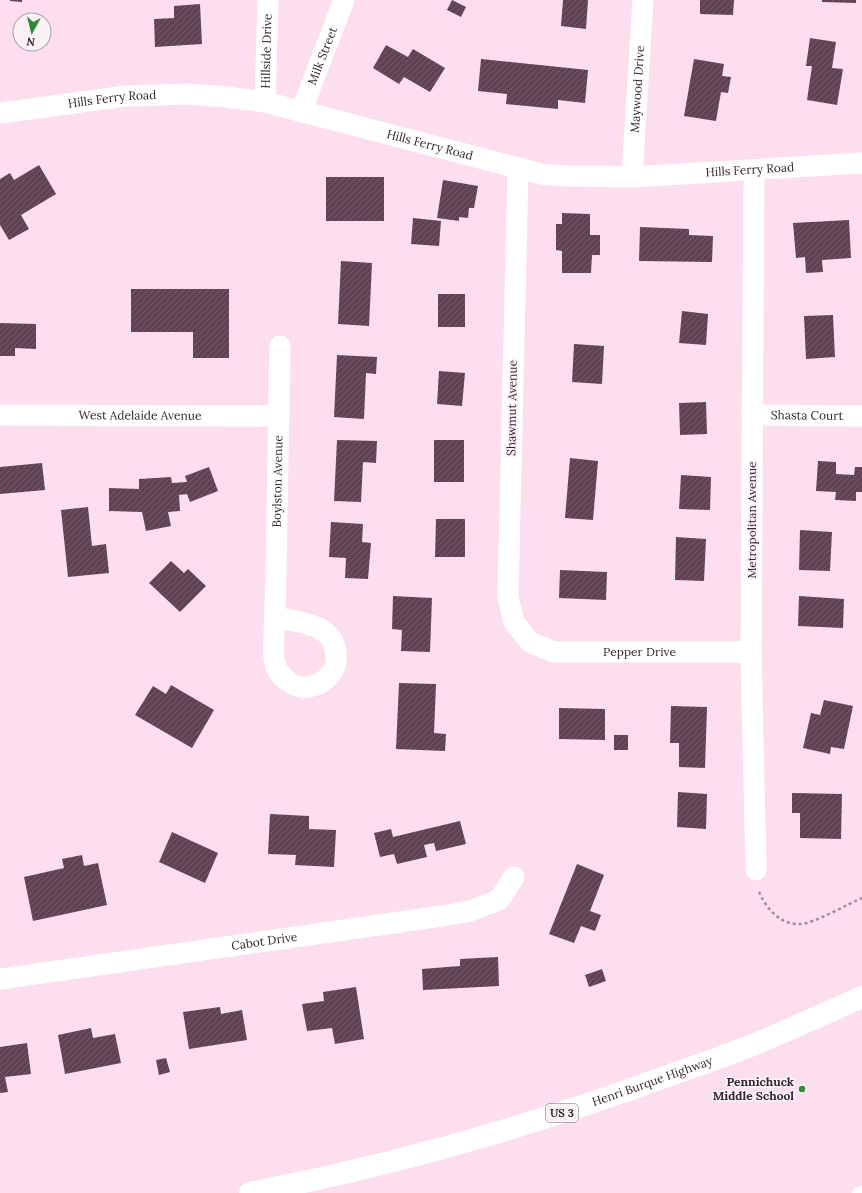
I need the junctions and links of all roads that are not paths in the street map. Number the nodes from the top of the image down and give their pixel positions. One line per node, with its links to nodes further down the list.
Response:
1 (268, 0): 4 (street, Hillside Drive)
2 (344, 0): 6 (street, Milk Street)
3 (643, 0): 10 (street, Maywood Drive)
4 (266, 102): 5 (street, Hills Ferry Road); 6 (street, Hills Ferry Road)
5 (0, 112)
6 (301, 112): 8 (street, Hills Ferry Road)
7 (862, 163): 9 (street, Hills Ferry Road)
8 (518, 168): 10 (street, Hills Ferry Road); 17 (street, Shawmut Avenue)
9 (754, 170): 10 (street, Hills Ferry Road); 13 (street, Metropolitan Avenue)
10 (632, 177)
11 (280, 346): 14 (street, Boylston Avenue)
12 (0, 415): 14 (street, West Adelaide Avenue)
13 (752, 415): 15 (street, Shasta Court); 18 (street, Metropolitan Avenue)
14 (279, 416): 16 (street, Boylston Avenue)
15 (862, 416)
16 (275, 617)
17 (530, 642): 18 (street, Pepper Drive)
18 (751, 652): 19 (street, Metropolitan Avenue)
19 (756, 870)
20 (514, 877): 21 (street, Cabot Drive)
21 (0, 979)
22 (862, 997): 24 (main road, Henri Burque Highway / US 3)
23 (862, 1191): 25 (lane)
24 (250, 1193)
25 (857, 1193)

